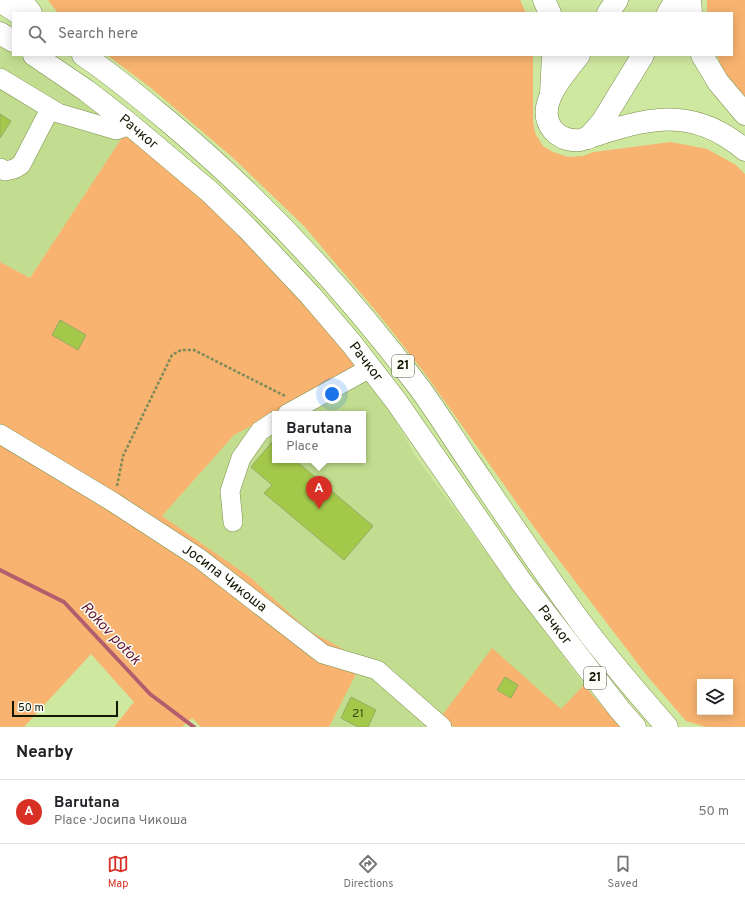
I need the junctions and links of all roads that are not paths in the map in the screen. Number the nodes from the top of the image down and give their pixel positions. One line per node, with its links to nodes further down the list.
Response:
1 (20, 0): 8 (main road)
2 (544, 0): 9 (main road)
3 (617, 0): 10 (main road)
4 (676, 0): 11 (main road)
5 (690, 0): 12 (main road)
6 (0, 1): 7 (main road)
7 (16, 12)
8 (30, 12)
9 (550, 12)
10 (609, 12)
11 (669, 12)
12 (691, 12)
13 (0, 33): 14 (main road)
14 (12, 40)
15 (35, 56): 25 (main road, Рачког / 21)
16 (84, 56): 36 (main road, Рачког / 21)
17 (554, 56): 22 (main road)
18 (578, 56): 22 (main road)
19 (642, 56): 26 (main road)
20 (703, 56): 24 (main road)
21 (0, 78): 23 (street)
22 (551, 94): 26 (main road)
23 (50, 109): 25 (street); 28 (street)
24 (745, 114)
25 (131, 125): 29 (main road, Рачког / 21)
26 (588, 138): 27 (main road)
27 (745, 150)
28 (0, 168)
29 (370, 368): 30 (street); 35 (main road, Рачког / 21)
30 (294, 409)
31 (272, 423): 33 (street)
32 (0, 434): 34 (street, Јосипа Чикоша)
33 (233, 522)
34 (442, 727)
35 (635, 727)
36 (667, 727)

